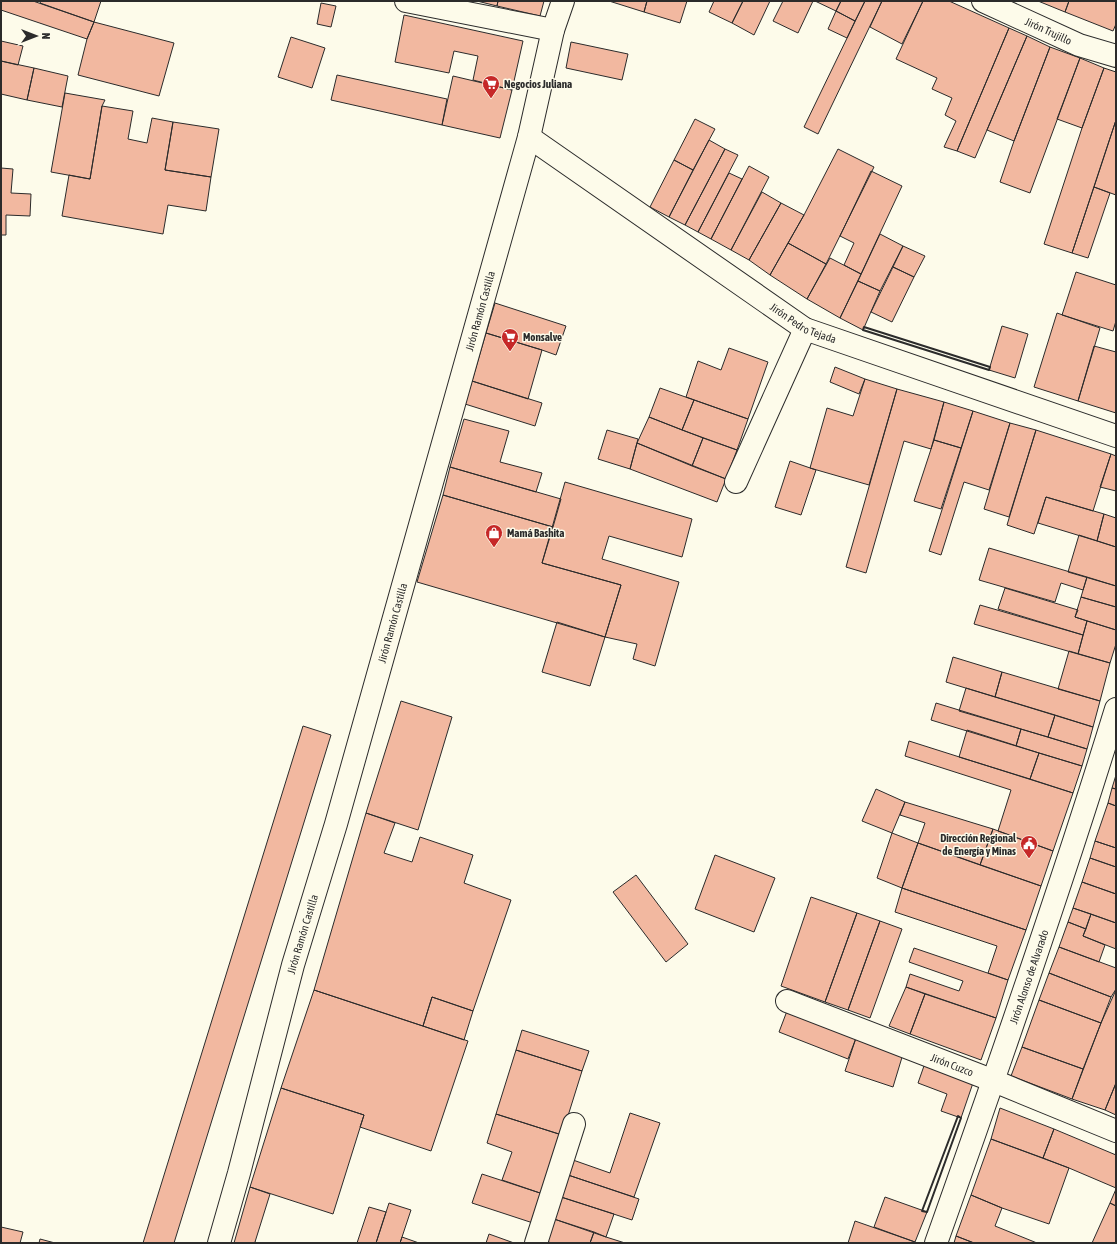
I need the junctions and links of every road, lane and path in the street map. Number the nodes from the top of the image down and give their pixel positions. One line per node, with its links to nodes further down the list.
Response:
1 (406, 1): 4 (street)
2 (563, 1): 4 (street, Jirón Ramón Castilla)
3 (983, 1): 5 (street, Jirón Trujillo)
4 (553, 30): 6 (street, Jirón Ramón Castilla)
5 (1116, 56)
6 (528, 137): 7 (street, Jirón Pedro Tejada); 15 (street, Jirón Ramón Castilla)
7 (805, 329): 8 (street, Jirón Pedro Tejada); 9 (street)
8 (1116, 436)
9 (736, 482)
10 (1116, 709): 12 (street, Jirón Alonso de Alvarado)
11 (787, 1001): 12 (street, Jirón Cuzco)
12 (994, 1081): 14 (street, Jirón Cuzco); 17 (street, Jirón Alonso de Alvarado)
13 (574, 1124): 16 (street)
14 (1116, 1131)
15 (219, 1243)
16 (536, 1243)
17 (936, 1243)

